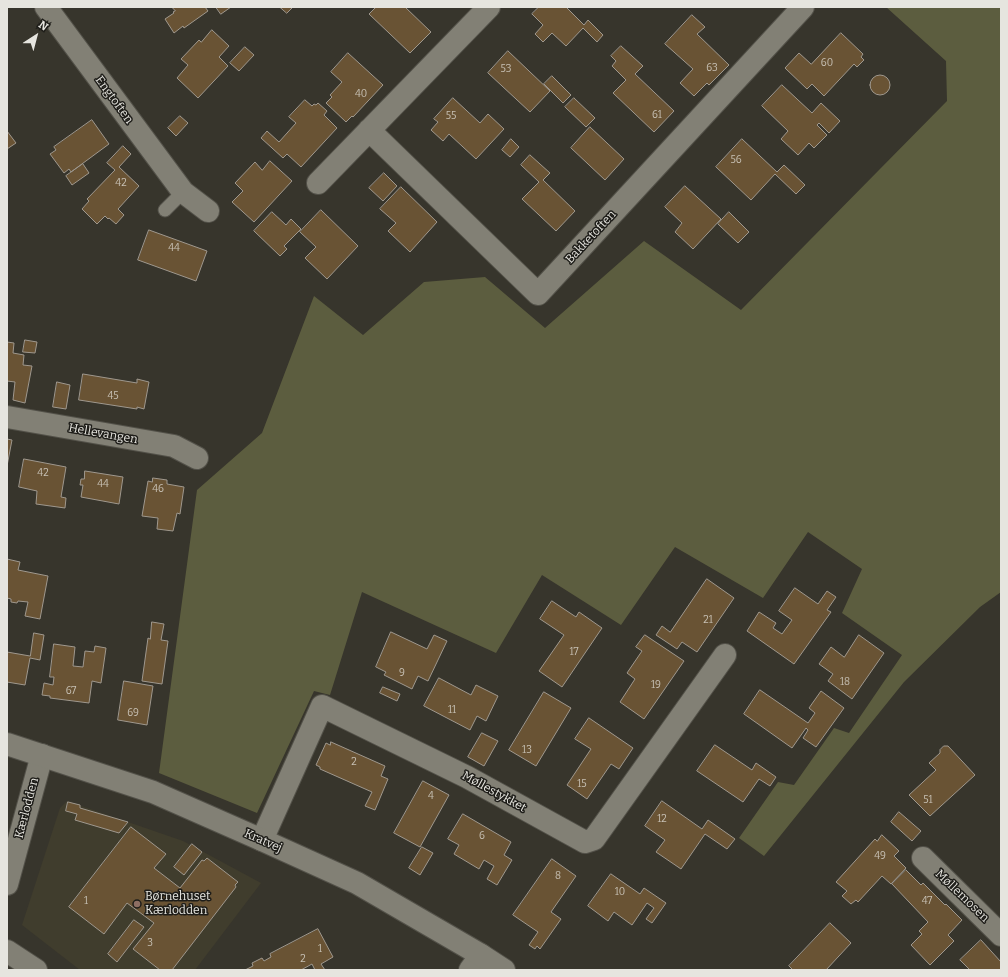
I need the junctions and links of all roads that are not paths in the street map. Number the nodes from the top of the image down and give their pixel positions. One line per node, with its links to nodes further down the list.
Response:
1 (46, 7): 6 (street, Engtoften)
2 (488, 7): 4 (street)
3 (803, 7): 4 (street, Bakketoften)
4 (369, 130): 5 (street)
5 (318, 183)
6 (183, 192): 7 (lane); 8 (street, Engtoften)
7 (165, 210)
8 (208, 211)
9 (7, 417): 10 (street, Hellevangen)
10 (197, 458)
11 (725, 655): 14 (street, Møllestykket)
12 (7, 744): 13 (street, Kratvej)
13 (42, 755): 14 (street, Kratvej); 16 (street, Kærlodden)
14 (262, 840): 19 (street, Kratvej)
15 (923, 858): 17 (street, Møllemosen)
16 (7, 884)
17 (1001, 935)
18 (7, 951): 20 (street)
19 (475, 962): 21 (street, Kratvej)
20 (36, 970)
21 (504, 970)

